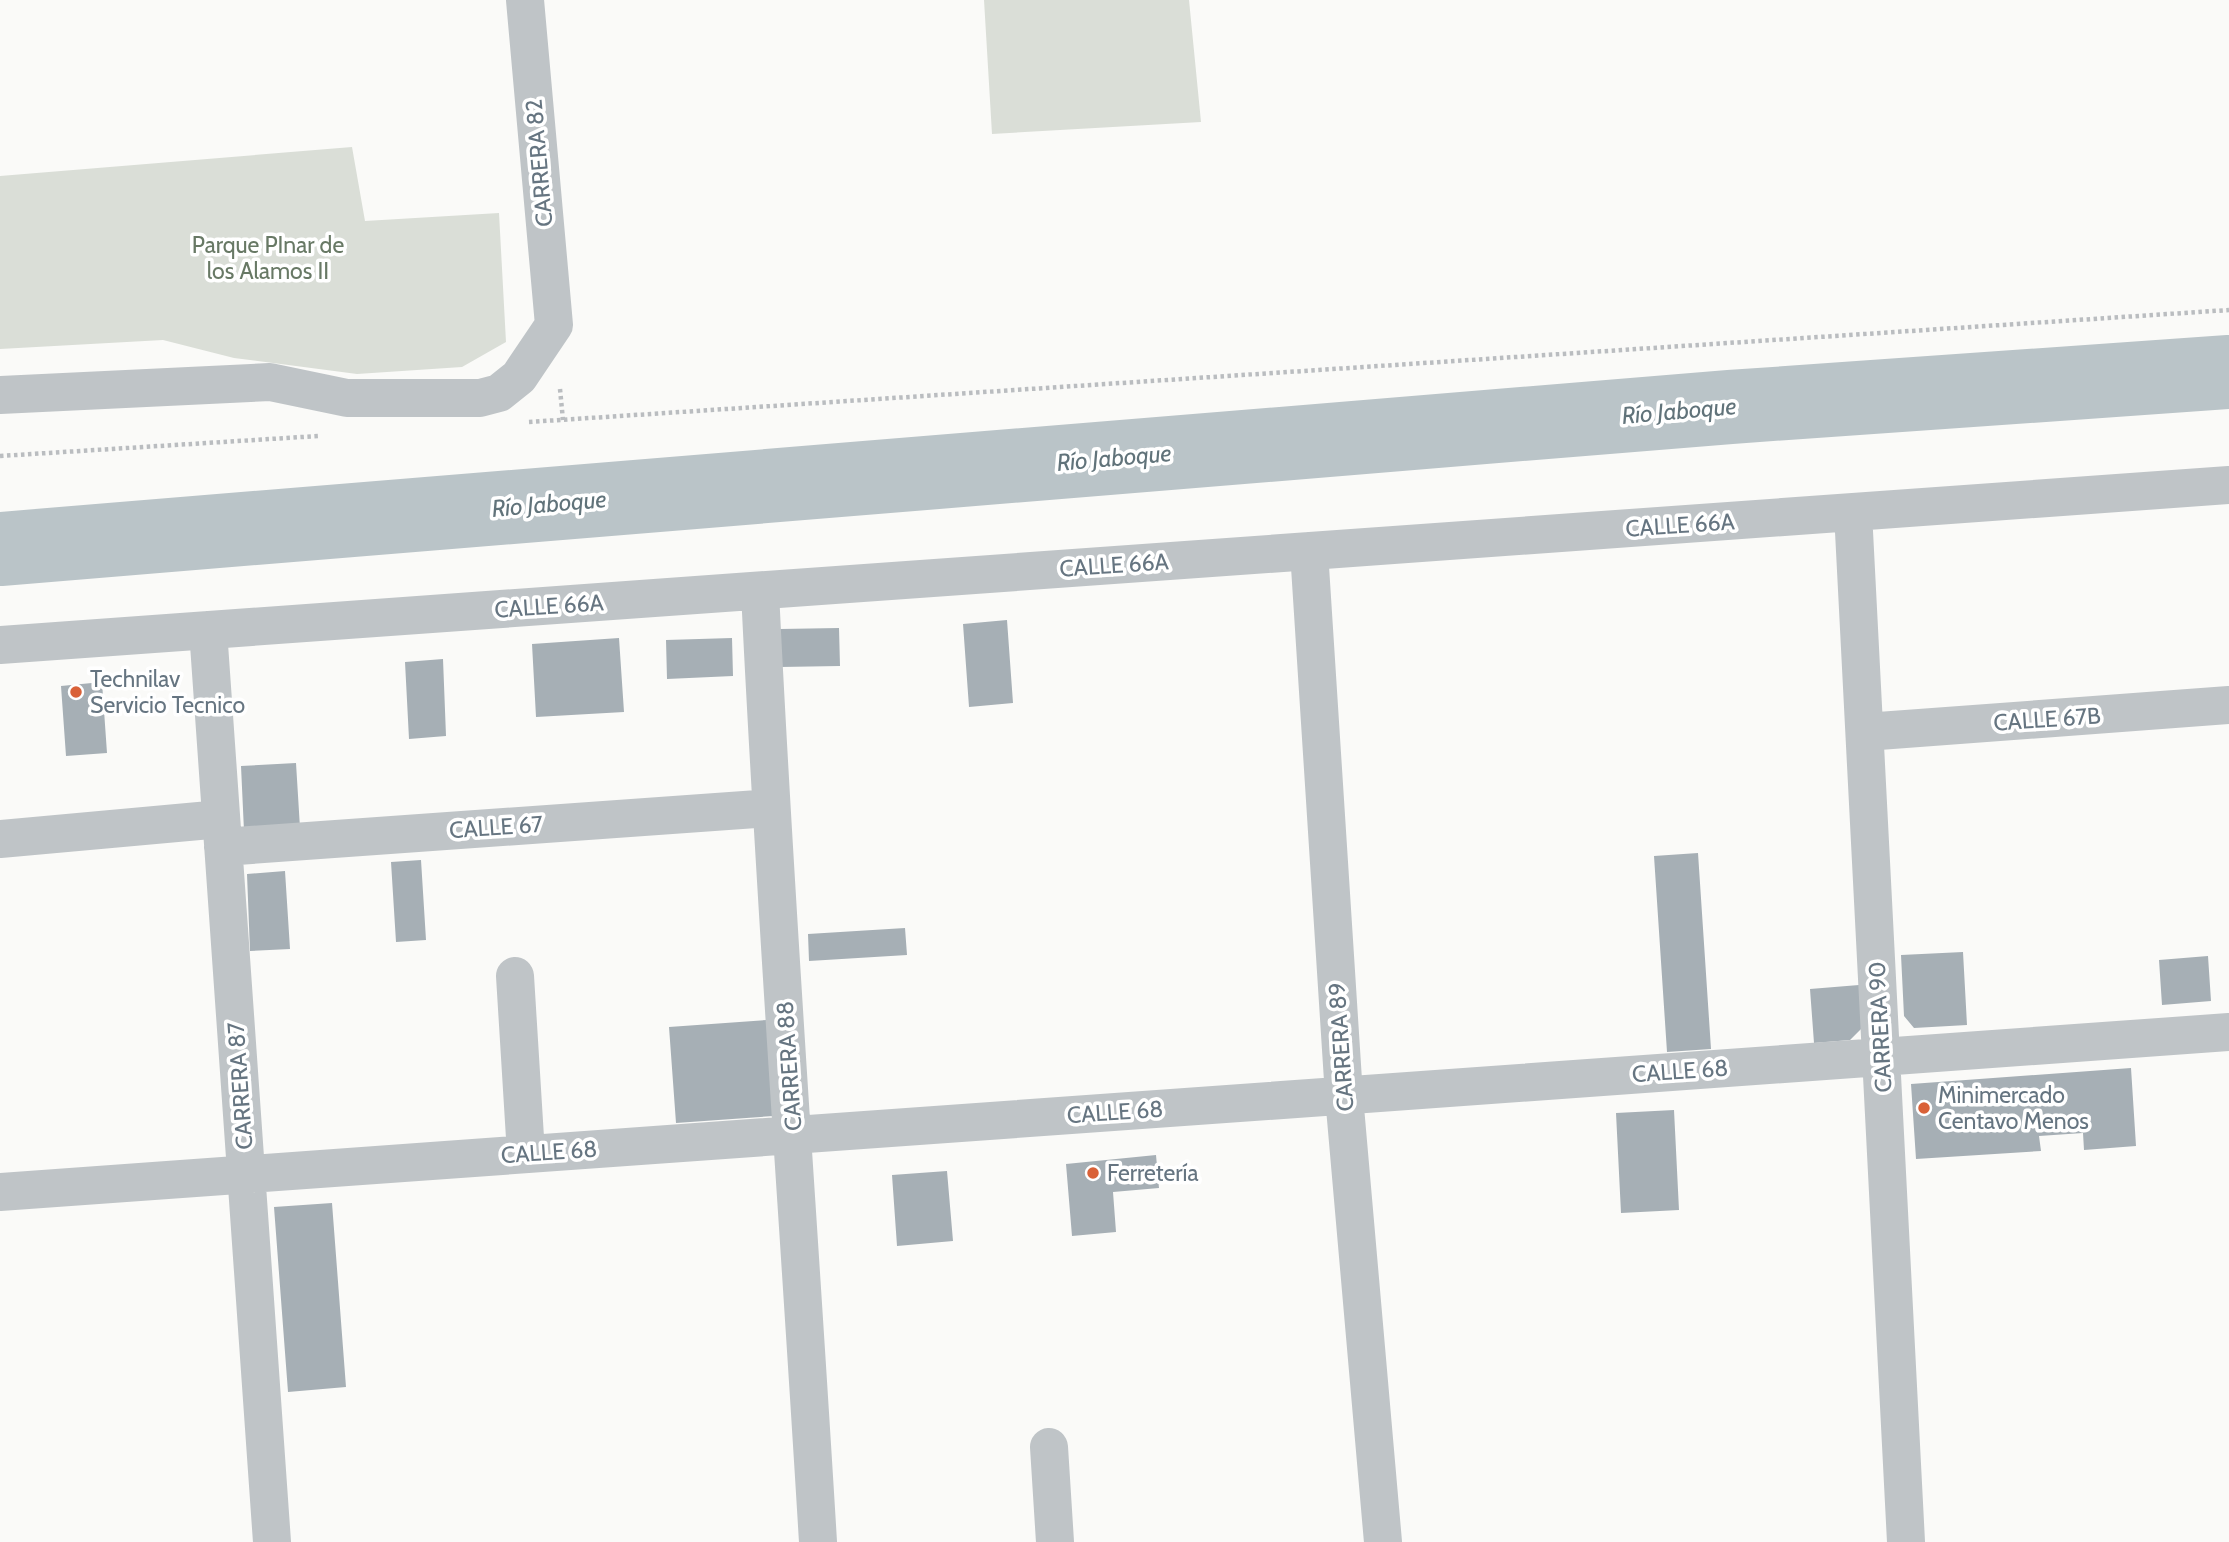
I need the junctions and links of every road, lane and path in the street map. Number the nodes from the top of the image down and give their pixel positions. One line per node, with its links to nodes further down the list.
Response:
1 (525, 0): 3 (street, CARRERA 82)
2 (2229, 310): 4 (path)
3 (0, 395)
4 (522, 423)
5 (330, 435): 6 (path)
6 (0, 456)
7 (2229, 485): 8 (street, CALLE 66A)
8 (1853, 512): 9 (street, CALLE 66A); 14 (street, CARRERA 90)
9 (1308, 551): 10 (street, CALLE 66A); 21 (street, CARRERA 89)
10 (760, 591): 11 (street, CALLE 66A); 15 (street, CARRERA 88)
11 (208, 630): 12 (street, CALLE 66A); 16 (street, CARRERA 87)
12 (0, 645)
13 (2229, 705): 14 (street, CALLE 67B)
14 (1865, 732): 20 (street, CARRERA 90)
15 (770, 808): 16 (street, CALLE 67); 22 (street, CARRERA 88)
16 (222, 833): 17 (street, CALLE 67); 24 (street, CARRERA 87)
17 (0, 839)
18 (516, 976): 23 (street)
19 (2229, 1032): 20 (street, CALLE 68)
20 (1882, 1057): 21 (street, CALLE 68); 31 (street, CARRERA 90)
21 (1344, 1096): 22 (street, CALLE 68); 30 (street, CARRERA 89)
22 (794, 1135): 23 (street, CALLE 68); 28 (street, CARRERA 88)
23 (526, 1154): 24 (street, CALLE 68)
24 (246, 1174): 25 (street, CALLE 68); 27 (street, CARRERA 87)
25 (0, 1192)
26 (1049, 1447): 29 (street)
27 (272, 1542)
28 (818, 1542)
29 (1055, 1542)
30 (1383, 1542)
31 (1906, 1542)

